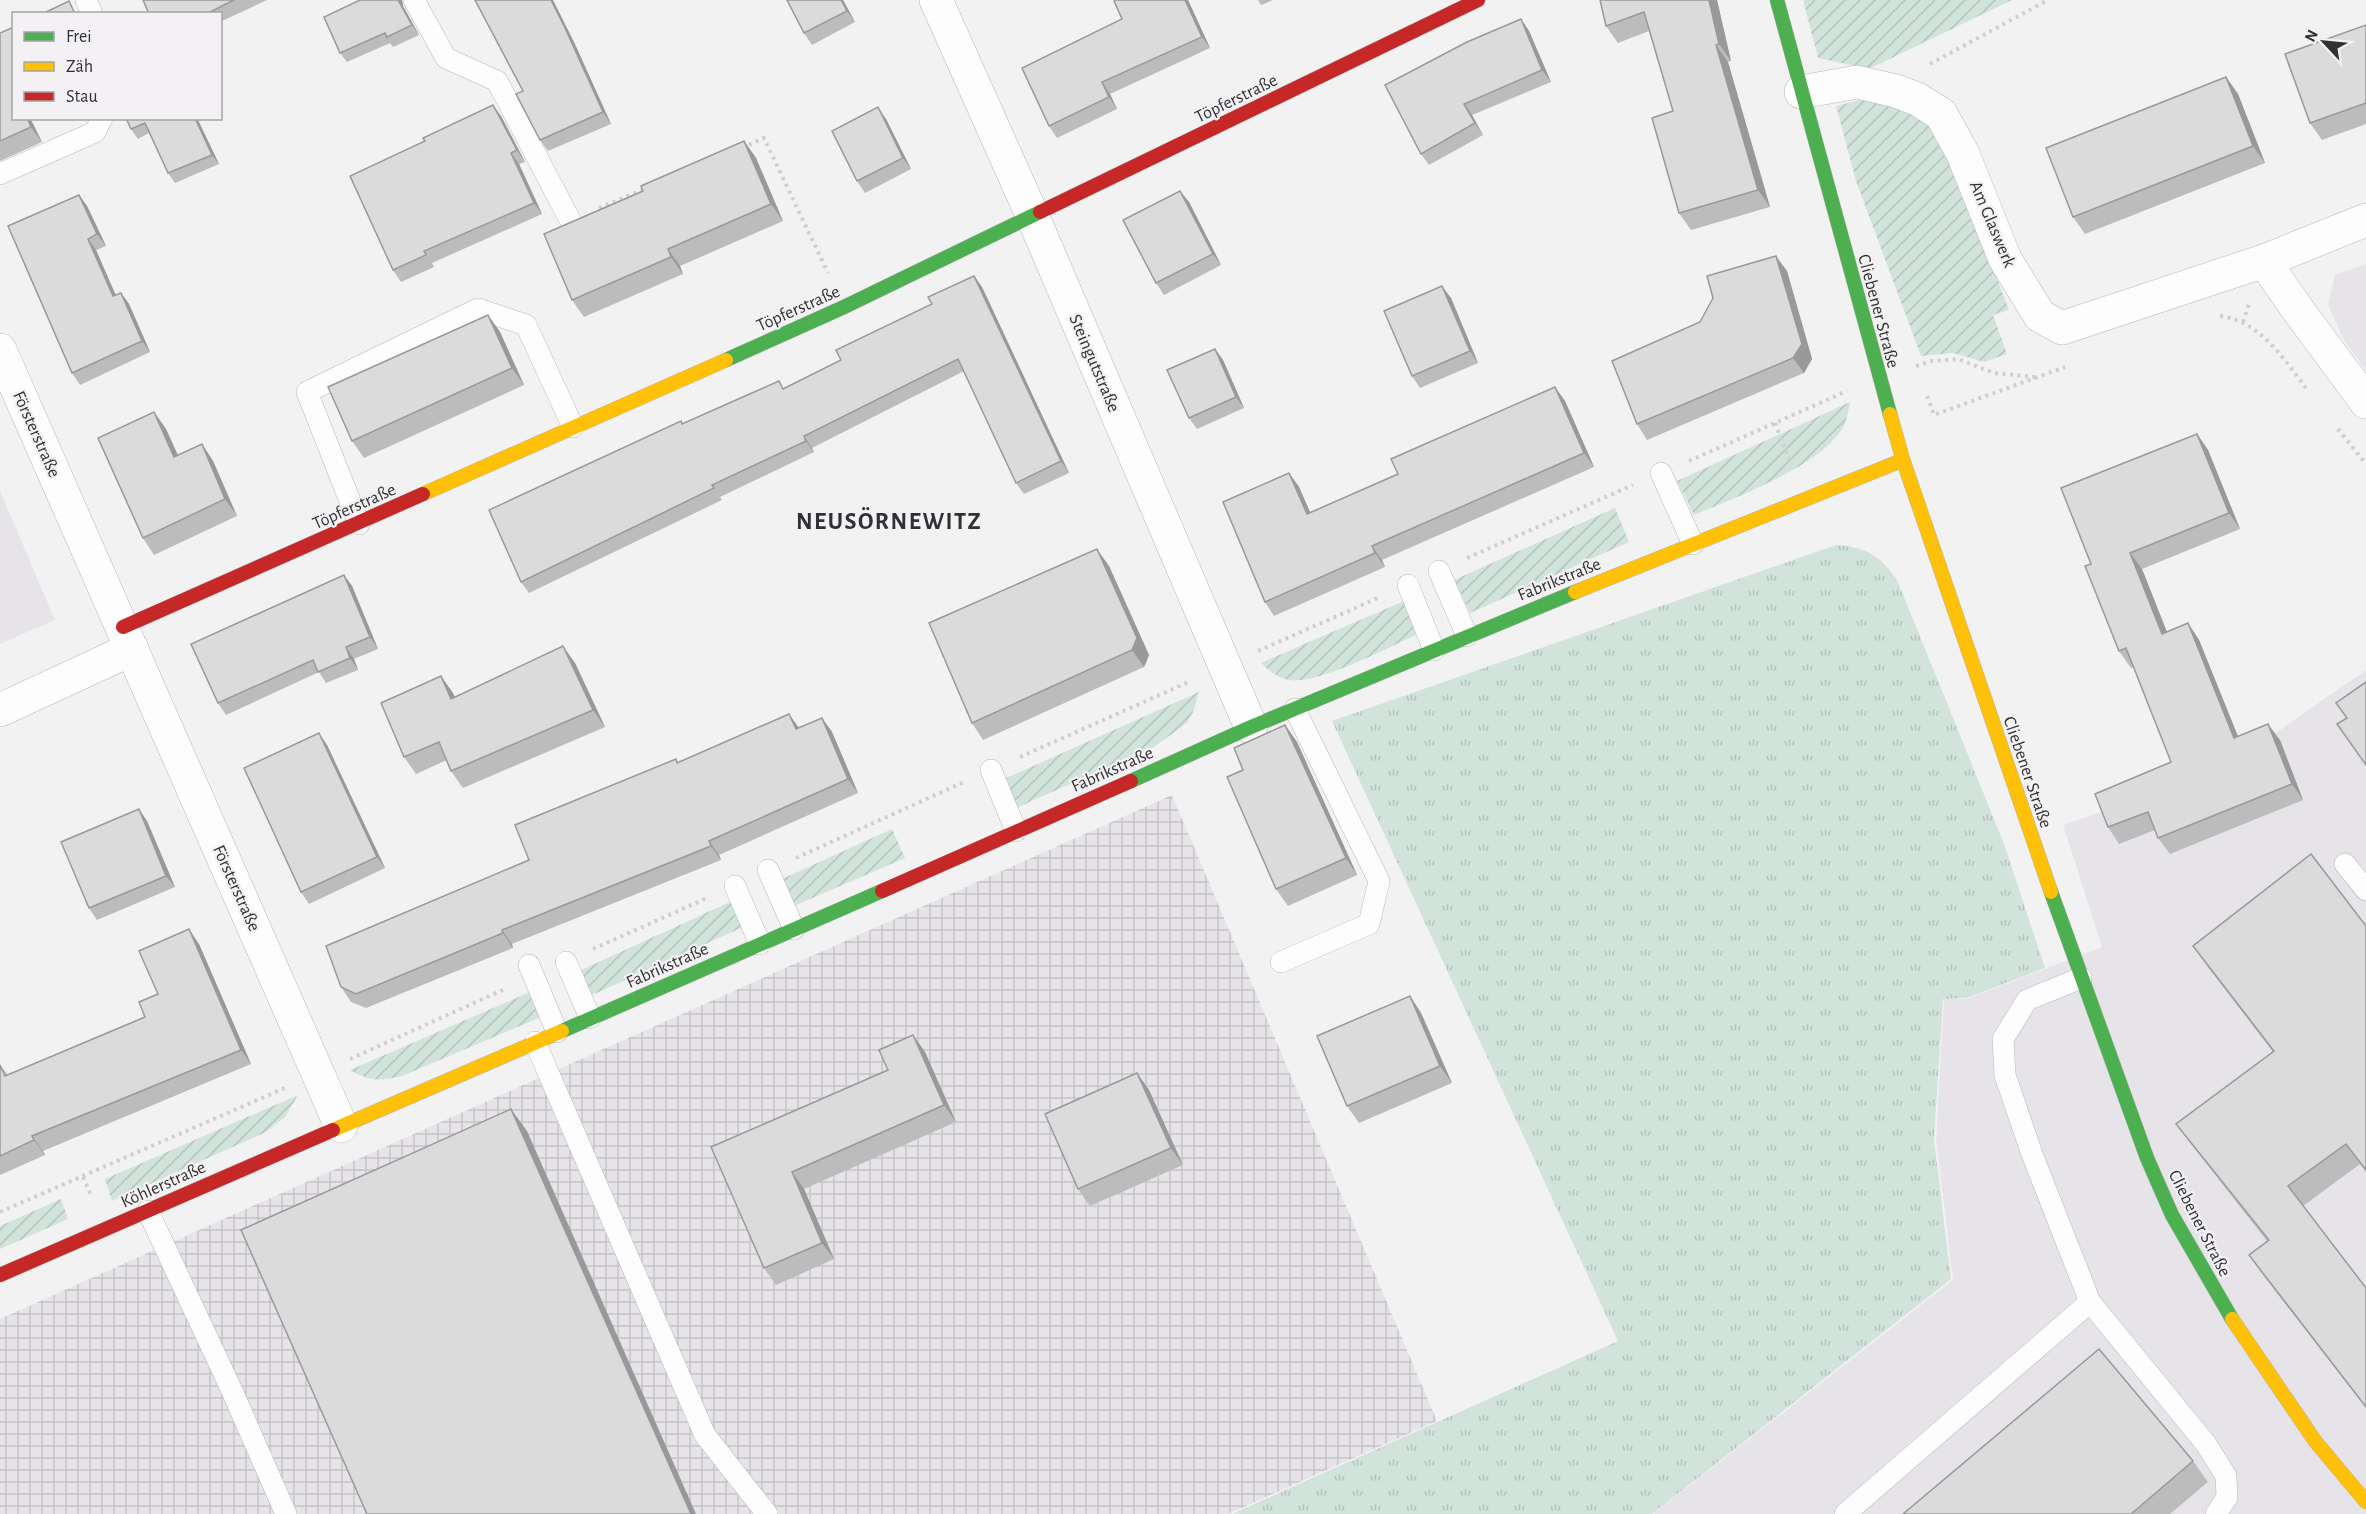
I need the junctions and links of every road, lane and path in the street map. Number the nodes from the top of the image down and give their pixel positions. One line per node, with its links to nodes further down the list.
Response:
1 (414, 0): 13 (lane)
2 (936, 0): 12 (street, Steingutstraße)
3 (1478, 0): 12 (street, Töpferstraße)
4 (1777, 0): 7 (street, Cliebener Straße)
5 (2048, 0): 6 (path)
6 (1896, 91): 7 (street, Am Glaswerk); 15 (street, Am Glaswerk)
7 (1801, 92): 21 (street, Cliebener Straße)
8 (101, 120): 10 (lane)
9 (732, 152): 16 (path)
10 (0, 174)
11 (656, 184): 13 (path)
12 (1033, 217): 16 (street, Töpferstraße); 40 (street, Steingutstraße)
13 (570, 220)
14 (2366, 220): 15 (street, Am Glaswerk)
15 (2264, 261): 25 (street)
16 (844, 307): 28 (street, Töpferstraße)
17 (2211, 315): 24 (path)
18 (0, 350): 38 (street, Försterstraße)
19 (2069, 365): 22 (path)
20 (1918, 376): 22 (path)
21 (1879, 377): 26 (path); 29 (street, Cliebener Straße)
22 (2036, 377): 23 (path)
23 (1922, 386)
24 (2307, 389)
25 (2366, 402)
26 (1774, 423): 31 (path); 32 (path)
27 (2333, 423): 30 (path)
28 (573, 427): 33 (street, Töpferstraße); 33 (lane)
29 (1903, 460): 32 (street, Fabrikstraße); 55 (street, Cliebener Straße)
30 (2366, 464)
31 (1661, 473): 34 (lane); 35 (path)
32 (1805, 499): 34 (street, Fabrikstraße)
33 (359, 524): 38 (street, Töpferstraße)
34 (1693, 544): 37 (street, Fabrikstraße)
35 (1439, 570): 37 (lane)
36 (1408, 585): 39 (lane); 40 (path)
37 (1467, 636): 39 (street, Fabrikstraße)
38 (128, 638): 42 (street); 59 (street, Försterstraße)
39 (1434, 650): 41 (street, Fabrikstraße)
40 (1224, 666): 43 (street, Steingutstraße); 44 (path)
41 (1295, 709): 43 (street, Fabrikstraße); 53 (lane)
42 (0, 710)
43 (1251, 727): 45 (street, Fabrikstraße)
44 (991, 770): 45 (lane); 47 (path)
45 (1016, 831): 50 (street, Fabrikstraße)
46 (2345, 864): 49 (lane)
47 (768, 870): 50 (lane)
48 (735, 886): 51 (lane); 52 (path)
49 (2366, 890)
50 (794, 929): 51 (street, Fabrikstraße)
51 (760, 944): 56 (street, Fabrikstraße)
52 (566, 962): 56 (lane)
53 (1281, 962)
54 (531, 971): 57 (lane); 59 (path)
55 (2081, 978): 64 (lane); 65 (street, Cliebener Straße)
56 (590, 1018): 57 (street, Fabrikstraße)
57 (558, 1032): 58 (street, Fabrikstraße)
58 (535, 1042): 60 (street, Fabrikstraße); 67 (lane)
59 (317, 1073): 60 (street, Försterstraße); 62 (path)
60 (341, 1126): 61 (street, Köhlerstraße)
61 (148, 1211): 63 (street, Köhlerstraße); 66 (lane)
62 (0, 1212)
63 (0, 1275)
64 (2090, 1302): 68 (lane); 69 (lane)
65 (2366, 1502)
66 (286, 1514)
67 (767, 1514)
68 (1845, 1514)
69 (2216, 1514)

